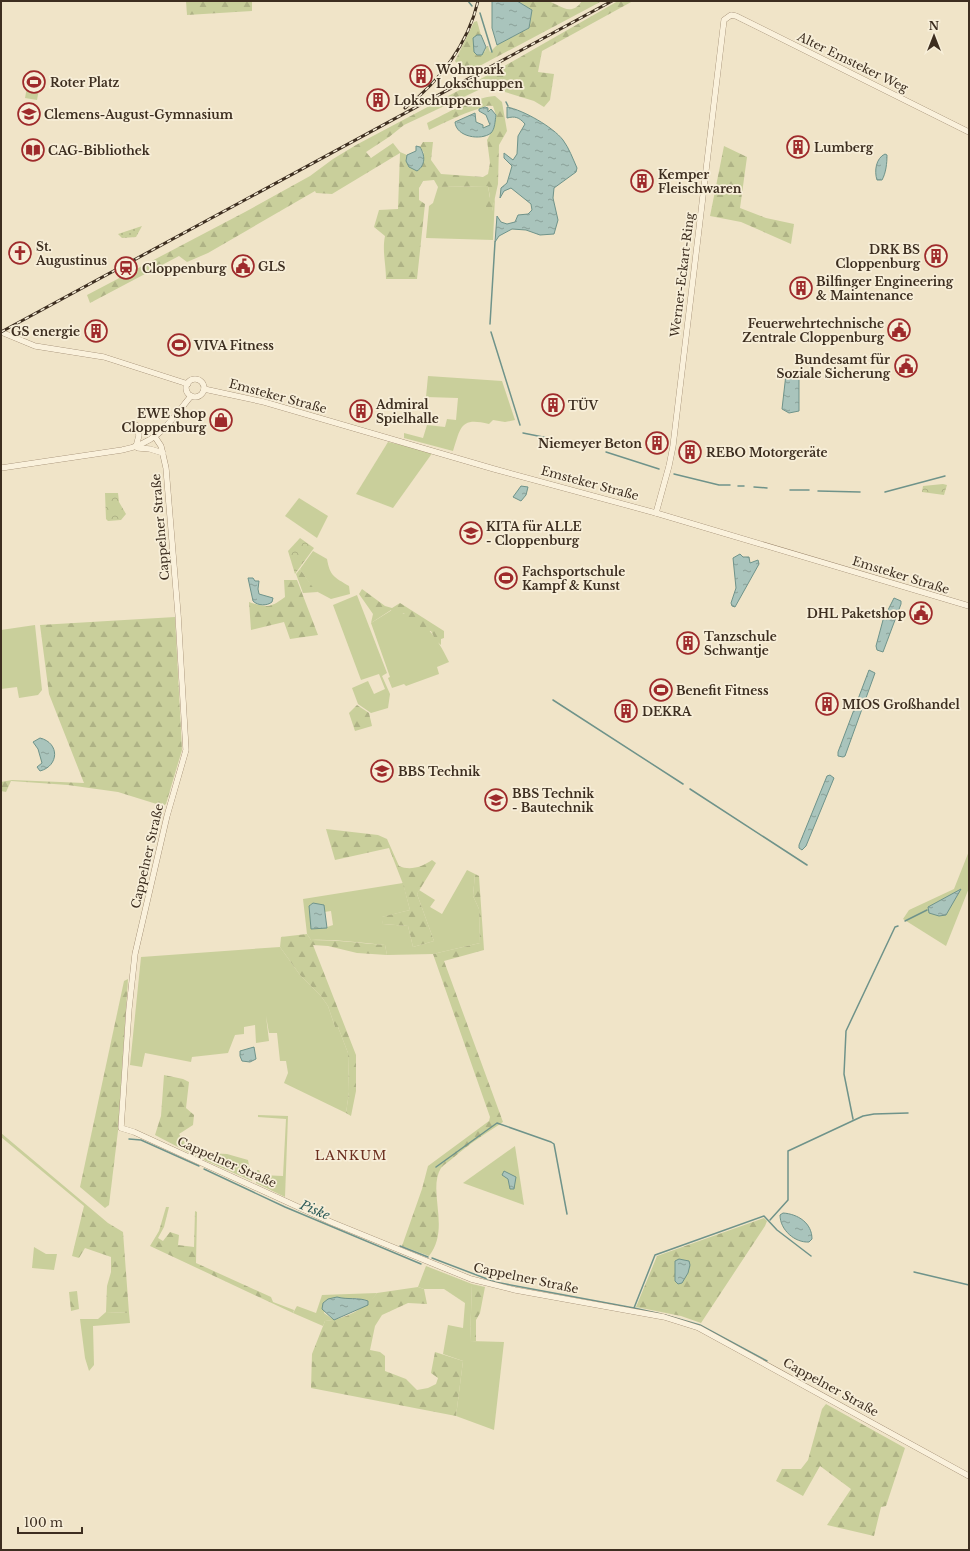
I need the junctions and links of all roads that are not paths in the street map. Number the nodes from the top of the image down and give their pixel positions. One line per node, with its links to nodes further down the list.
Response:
1 (727, 16): 2 (street, Alter Emsteker Weg); 12 (street, Werner-Eckart-Ring)
2 (969, 132)
3 (1, 332): 4 (street, Emsteker Straße)
4 (188, 384): 5 (street, Emsteker Straße); 6 (street)
5 (204, 389): 6 (street); 12 (street, Emsteker Straße)
6 (191, 396): 8 (street)
7 (136, 425): 9 (street)
8 (155, 437): 9 (street); 10 (street, Cappelner Straße)
9 (134, 448): 10 (street); 11 (street)
10 (163, 453): 14 (street, Cappelner Straße)
11 (1, 468)
12 (656, 513): 13 (street, Emsteker Straße)
13 (969, 606)
14 (969, 1476)

